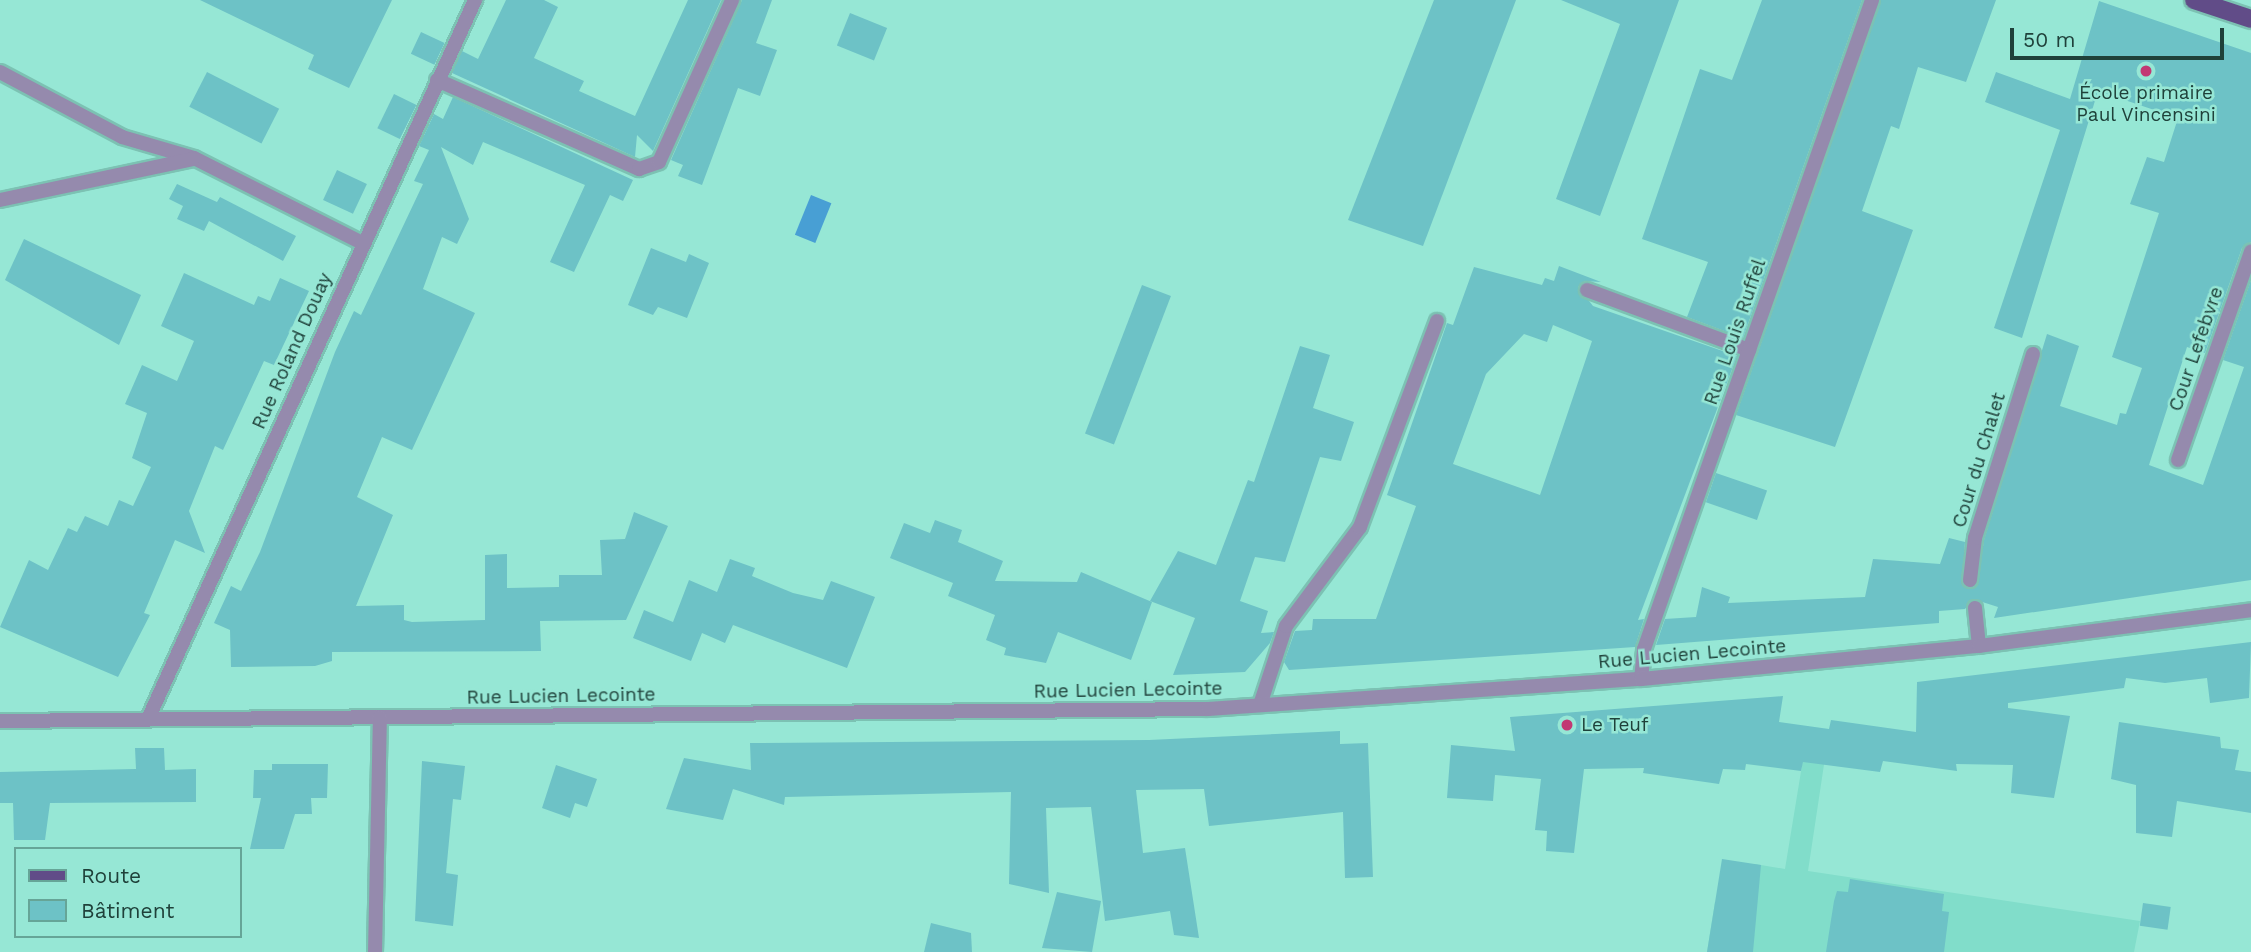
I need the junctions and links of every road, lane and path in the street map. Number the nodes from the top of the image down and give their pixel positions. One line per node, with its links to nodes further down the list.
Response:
1 (475, 0): 7 (street, Rue Roland Douay)
2 (732, 0): 7 (street)
3 (1872, 0): 14 (street, Rue Louis Ruffel)
4 (2194, 0): 5 (main road)
5 (2251, 19)
6 (0, 72): 8 (street)
7 (437, 80): 10 (street, Rue Roland Douay)
8 (194, 159): 9 (street); 10 (street)
9 (0, 200)
10 (362, 243): 24 (street, Rue Roland Douay)
11 (2251, 251): 16 (street, Cour Lefebvre)
12 (1587, 290): 14 (street)
13 (1437, 321): 22 (street)
14 (1749, 350): 21 (street, Rue Louis Ruffel)
15 (2033, 354): 17 (street, Cour du Chalet)
16 (2178, 460)
17 (1970, 580)
18 (1975, 608): 20 (street)
19 (2251, 610): 20 (street, Rue Lucien Lecointe)
20 (1979, 646): 21 (street, Rue Lucien Lecointe)
21 (1641, 679): 22 (street, Rue Lucien Lecointe)
22 (1259, 705): 23 (street, Rue Lucien Lecointe)
23 (380, 717): 24 (street, Rue Lucien Lecointe); 26 (street)
24 (148, 719): 25 (street, Rue Lucien Lecointe)
25 (0, 721)
26 (375, 952)

